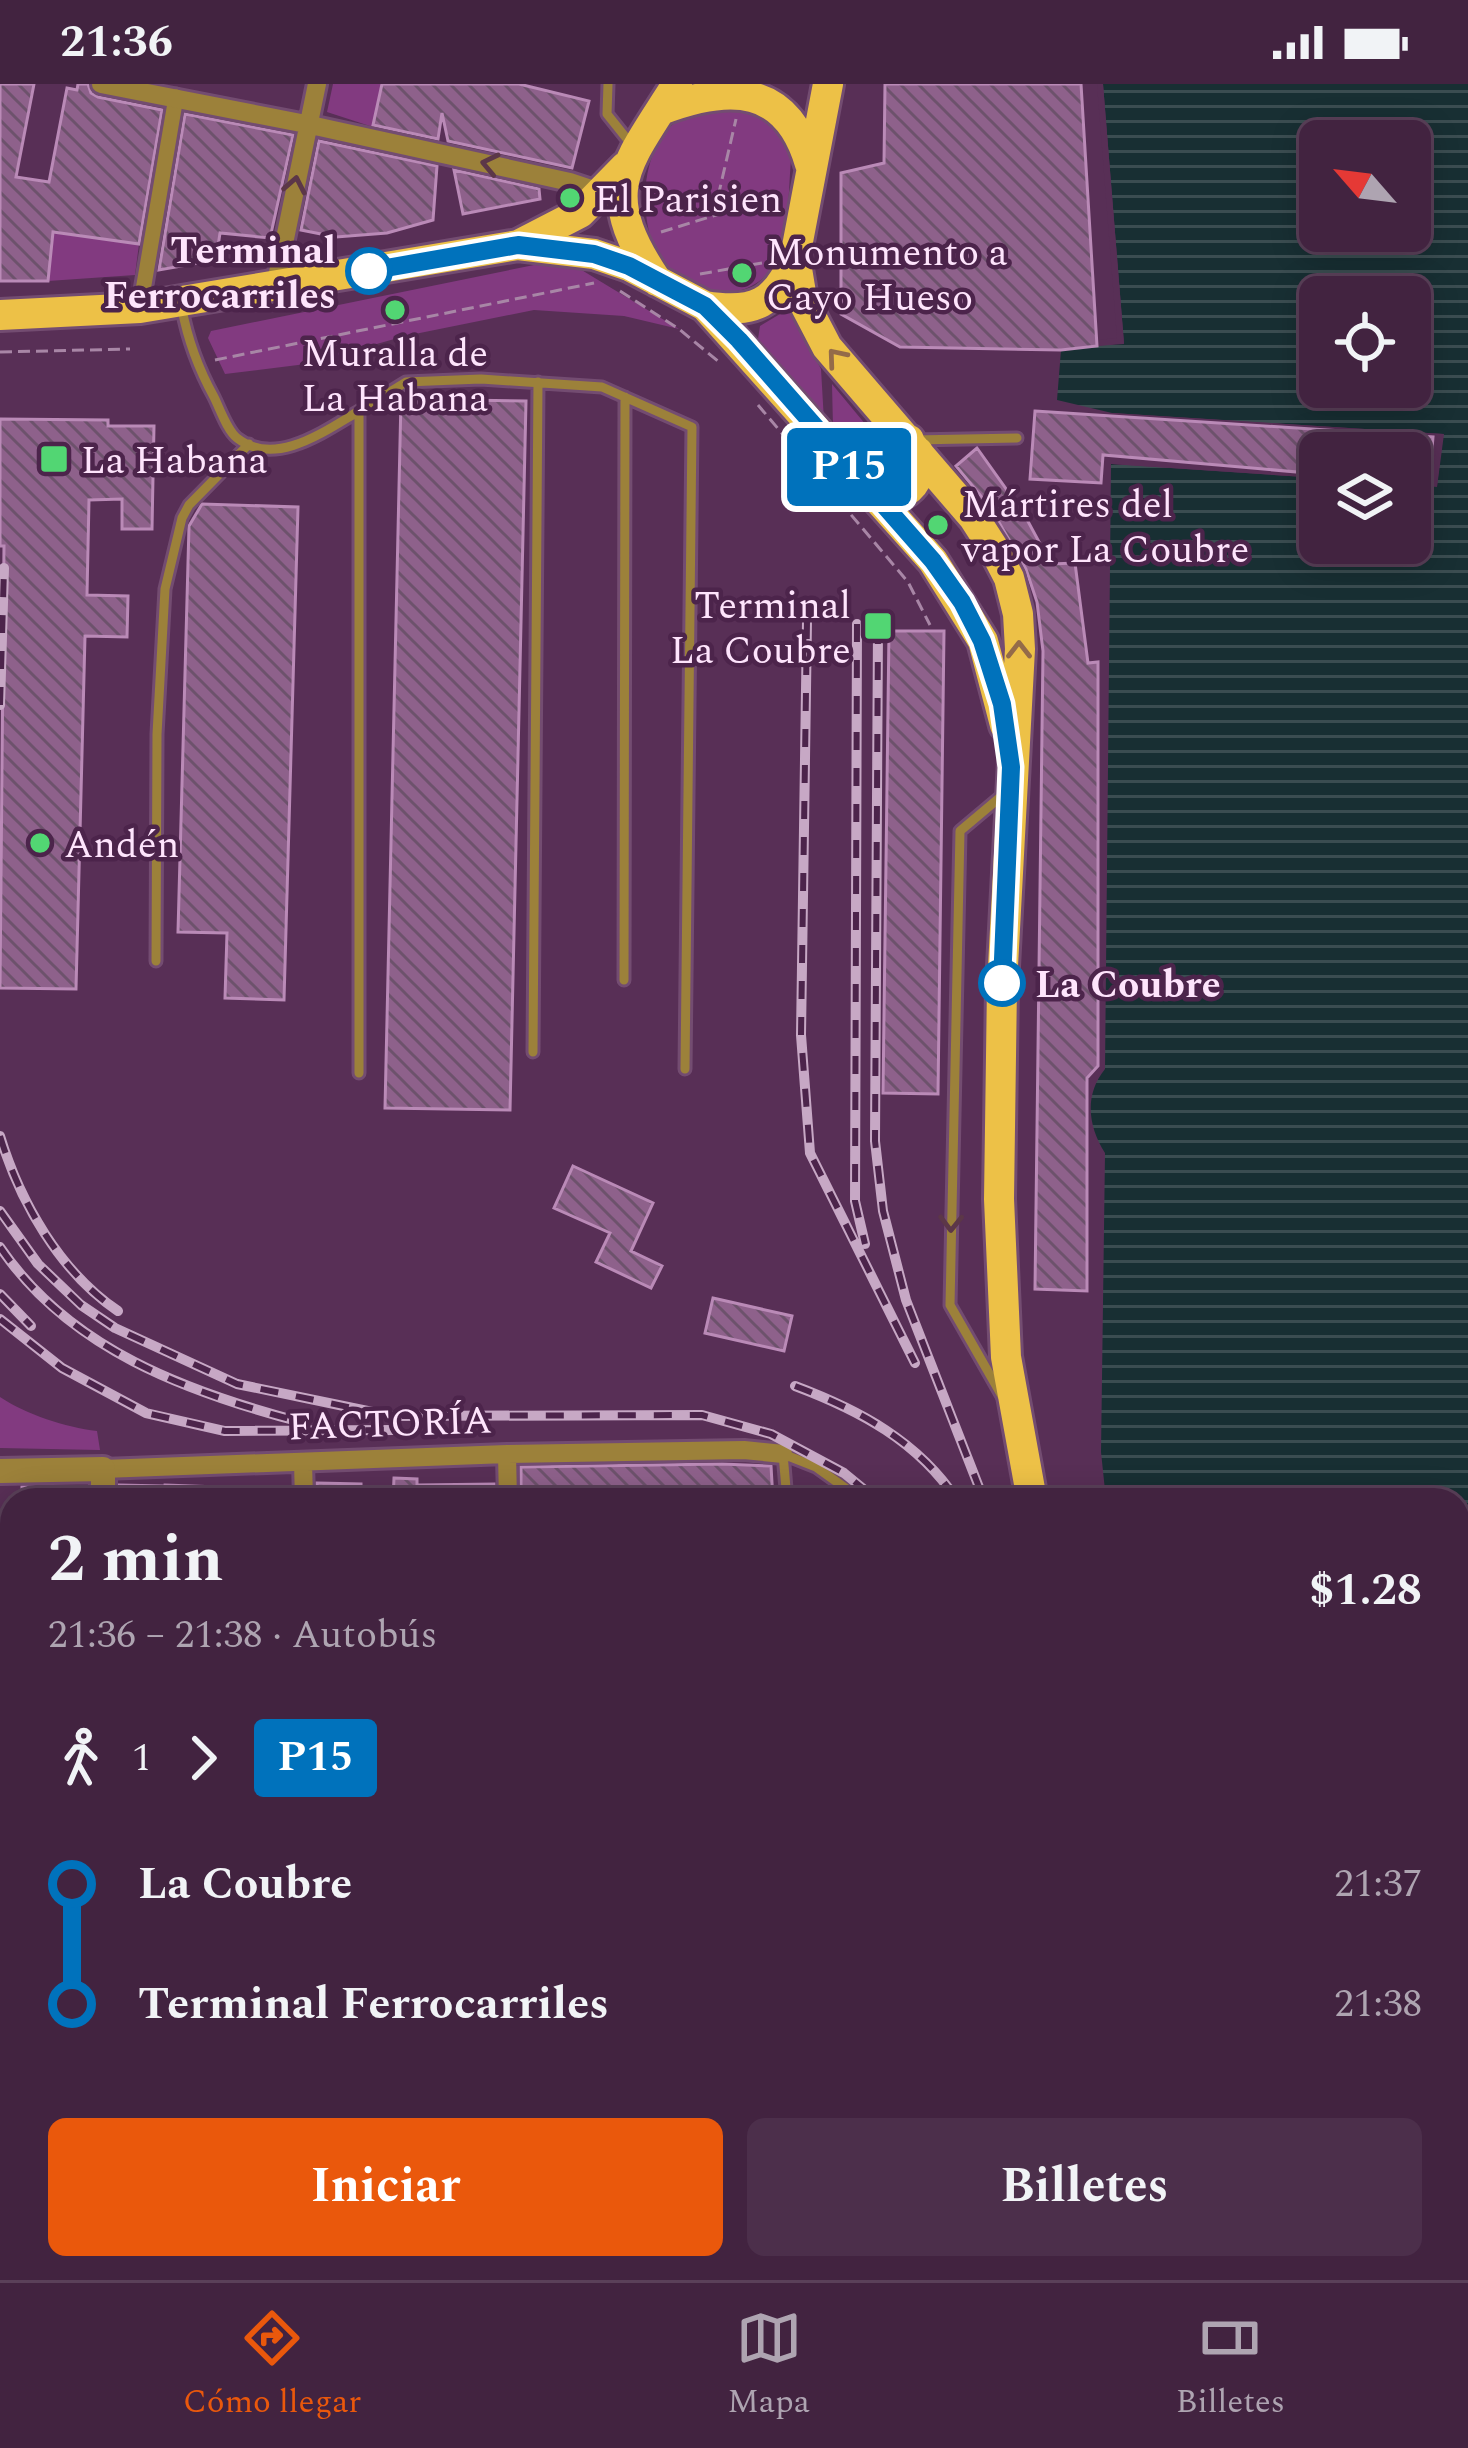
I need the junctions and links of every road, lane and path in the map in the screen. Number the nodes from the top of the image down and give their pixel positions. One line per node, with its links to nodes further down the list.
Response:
1 (101, 84): 5 (street)
2 (317, 84): 8 (street)
3 (608, 84): 9 (lane)
4 (828, 84): 10 (main road)
5 (177, 91): 8 (street); 21 (street)
6 (743, 91): 7 (main road); 10 (main road); 12 (path)
7 (669, 97): 9 (main road)
8 (306, 124): 11 (street, one-way to 8); 17 (street, one-way to 8)
9 (630, 157): 11 (main road); 14 (main road)
10 (808, 177): 12 (path); 15 (main road)
11 (604, 193): 13 (main road)
12 (714, 216): 14 (path)
13 (518, 245): 14 (main road); 17 (main road)
14 (622, 250): 20 (main road); 25 (path)
15 (795, 257): 16 (path); 20 (main road); 33 (main road, one-way to 15)
16 (703, 273)
17 (275, 287): 19 (main road)
18 (622, 293): 26 (path)
19 (180, 302): 21 (main road); 25 (lane)
20 (705, 306): 34 (main road)
21 (140, 308): 22 (main road)
22 (0, 315)
23 (130, 349): 24 (path)
24 (0, 352)
25 (197, 364): 32 (lane)
26 (726, 369)
27 (538, 382): 28 (lane); 30 (lane); 39 (lane)
28 (625, 397): 38 (lane); 40 (lane)
29 (753, 400): 35 (path)
30 (358, 411): 32 (lane); 41 (lane)
31 (1017, 438): 33 (lane)
32 (250, 444): 37 (lane)
33 (913, 446): 34 (main road); 34 (main road); 36 (main road, one-way to 33)
34 (865, 486): 36 (main road)
35 (930, 625)
36 (1011, 777): 42 (main road); 42 (lane, one-way to 42)
37 (156, 962)
38 (623, 980)
39 (533, 1052)
40 (685, 1069)
41 (359, 1073)
42 (1015, 1416): 53 (main road)
43 (508, 1454): 44 (street, FACTORÍA); 45 (street, FACTORÍA); 50 (street)
44 (783, 1454): 51 (lane); 52 (lane)
45 (303, 1462): 46 (street, FACTORÍA); 49 (street)
46 (103, 1469): 47 (street, FACTORÍA); 48 (street)
47 (0, 1471)
48 (103, 1488)
49 (304, 1488)
50 (508, 1488)
51 (786, 1488)
52 (845, 1488)
53 (1030, 1488)

